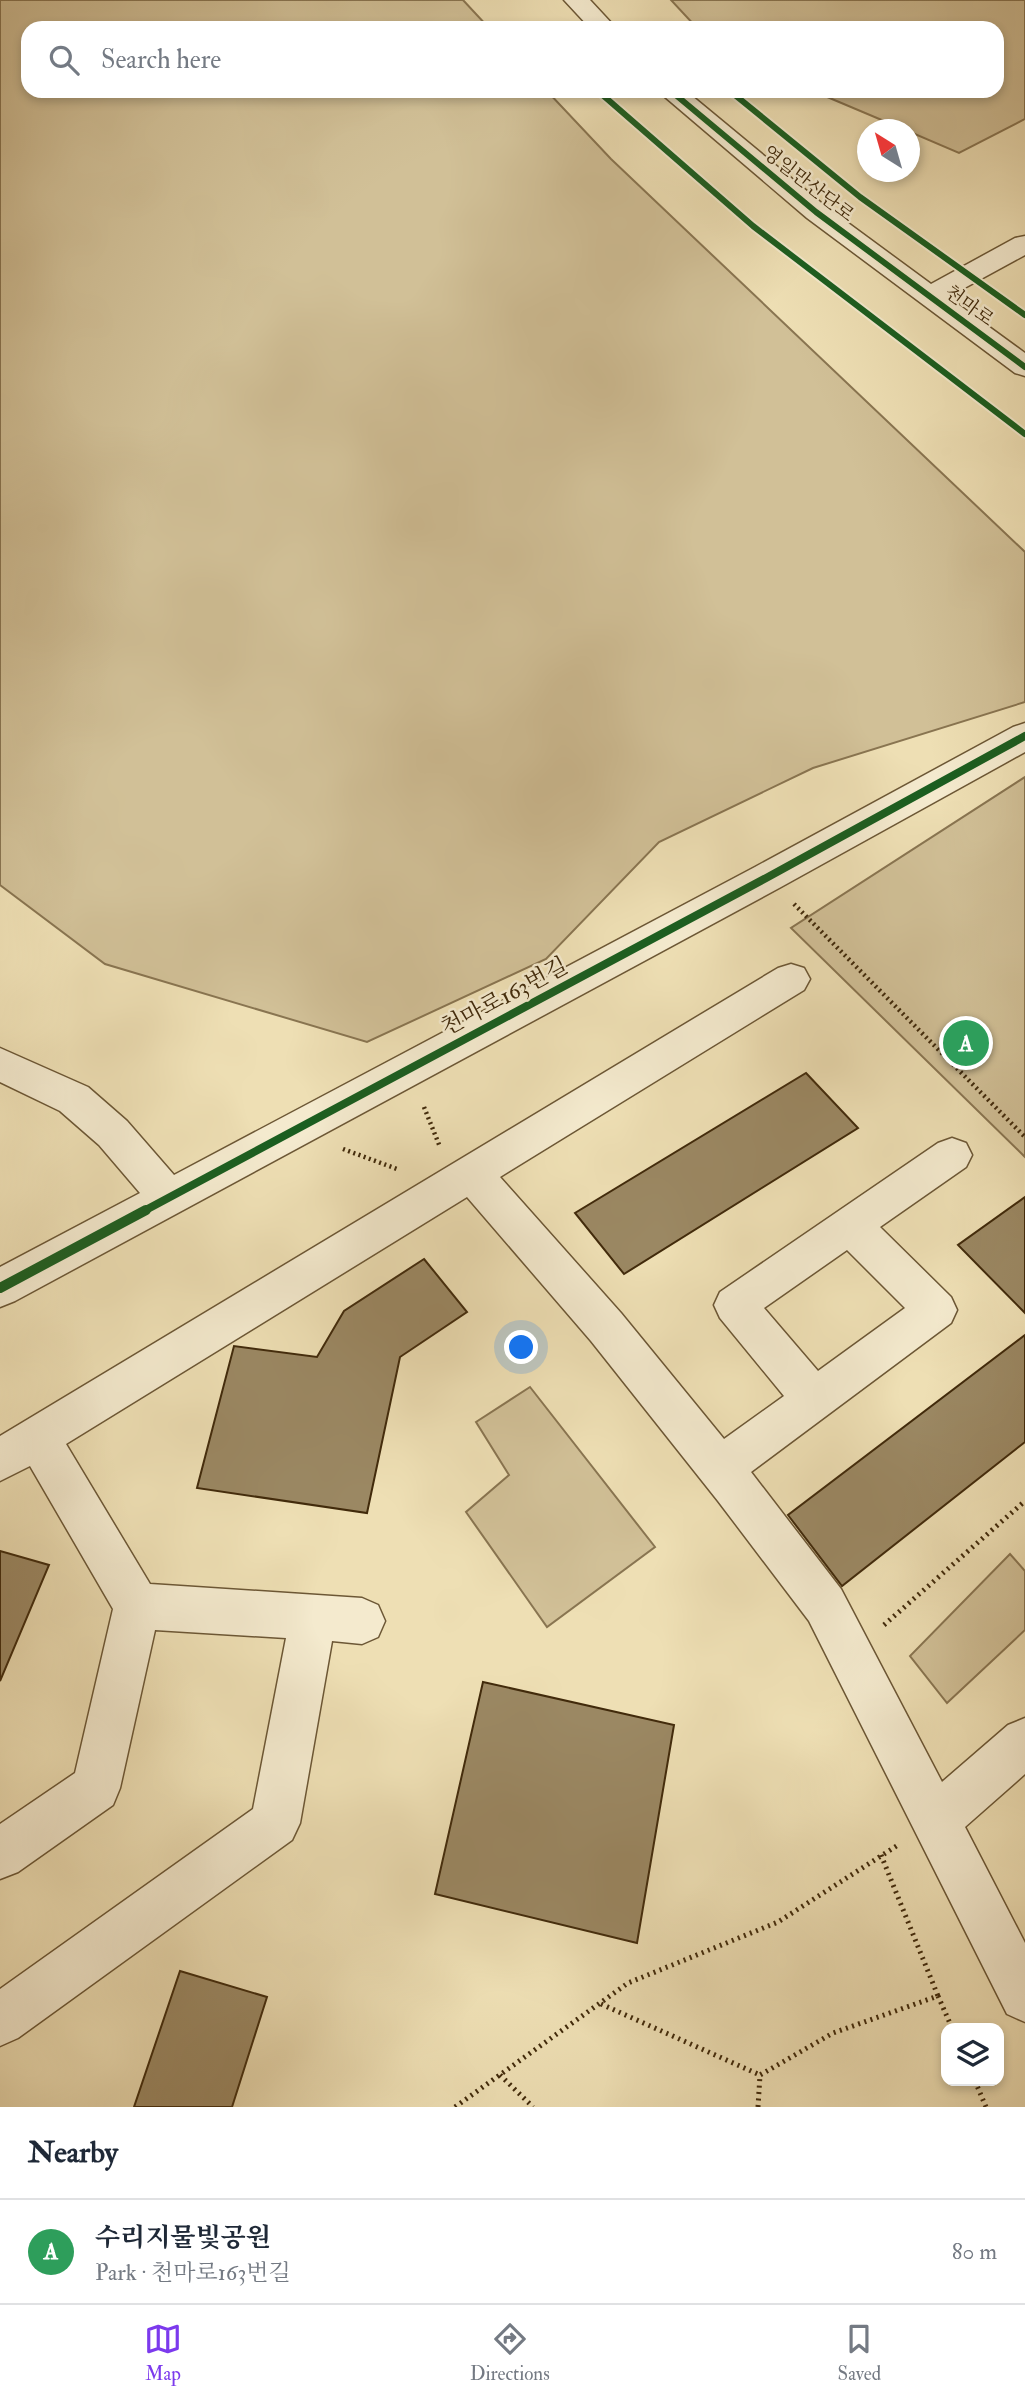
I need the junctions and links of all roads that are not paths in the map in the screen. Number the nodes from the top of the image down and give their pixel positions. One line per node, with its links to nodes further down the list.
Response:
1 (576, 0): 2 (street)
2 (597, 21)
3 (679, 98): 5 (street, 영일만산단로)
4 (1025, 244): 5 (street)
5 (929, 296): 6 (street, 천마로)
6 (1025, 367)
7 (1025, 736): 12 (street, 천마로163번길)
8 (791, 979): 11 (street)
9 (0, 1064): 12 (street)
10 (952, 1155): 13 (street)
11 (453, 1165): 16 (street); 17 (street)
12 (168, 1196): 14 (street, 천마로163번길)
13 (850, 1225): 15 (street); 15 (street)
14 (0, 1288)
15 (813, 1398): 17 (street)
16 (18, 1449): 18 (street)
17 (720, 1468): 22 (street)
18 (137, 1606): 19 (street); 23 (street)
19 (313, 1616): 20 (street); 25 (street)
20 (362, 1620)
21 (1025, 1742): 22 (street)
22 (935, 1821): 24 (street)
23 (0, 1854)
24 (1025, 1996)
25 (0, 2020)

